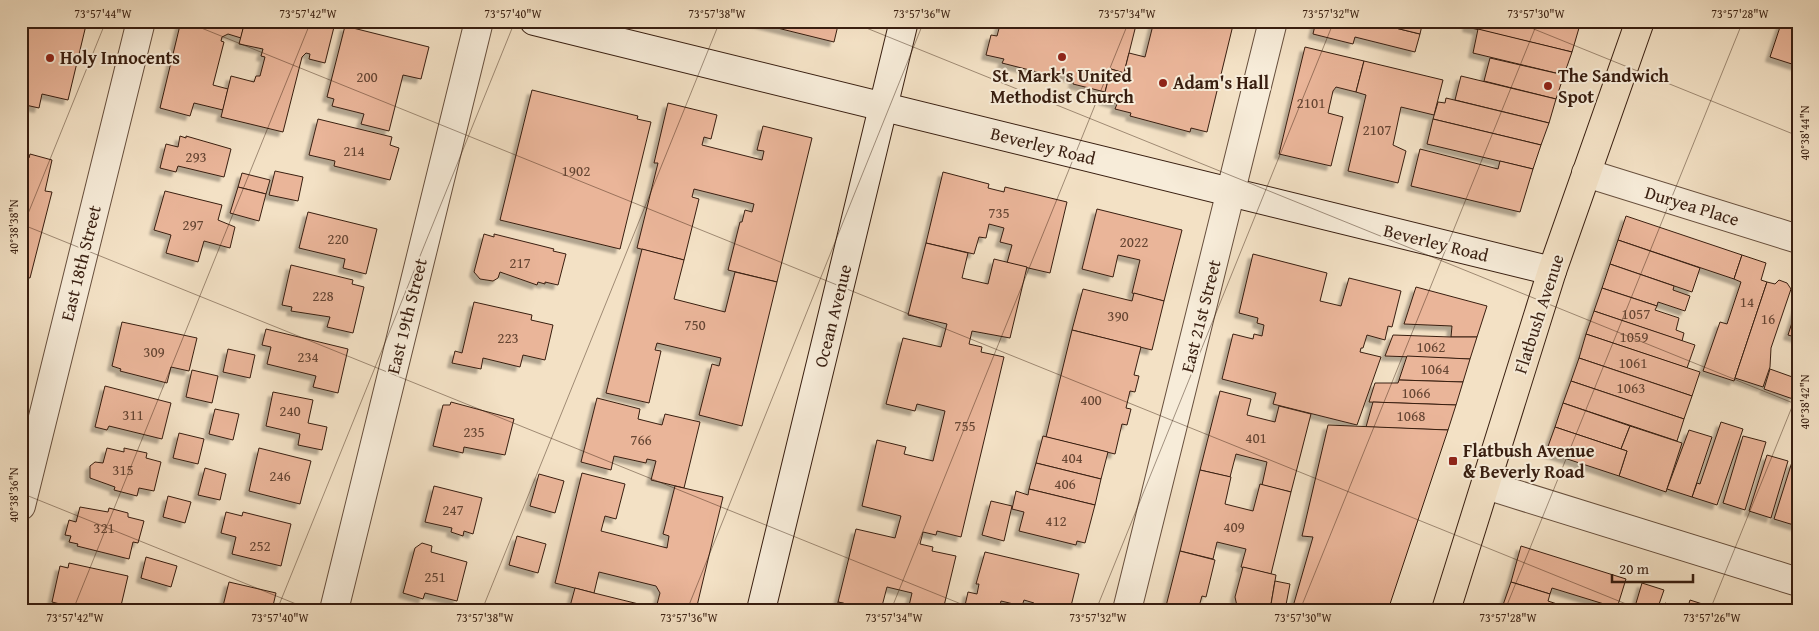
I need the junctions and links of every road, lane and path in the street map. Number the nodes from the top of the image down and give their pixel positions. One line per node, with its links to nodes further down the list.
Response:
1 (141, 21): 13 (street, East 18th Street)
2 (479, 21): 15 (street, East 19th Street)
3 (534, 21): 7 (street, Beverley Road)
4 (904, 21): 7 (street, Ocean Avenue)
5 (1273, 21): 9 (street, East 21st Street)
6 (1640, 21): 8 (main road, Flatbush Avenue)
7 (883, 107): 9 (street, Beverley Road); 16 (street, Ocean Avenue)
8 (1586, 173): 10 (street, Duryea Place); 11 (main road, Flatbush Avenue)
9 (1231, 192): 11 (street, Beverley Road); 17 (street, East 21st Street)
10 (1798, 239)
11 (1552, 271): 12 (main road, Flatbush Avenue)
12 (1486, 485): 14 (street); 18 (main road, Flatbush Avenue)
13 (21, 506)
14 (1798, 582)
15 (334, 610)
16 (761, 610)
17 (1127, 610)
18 (1446, 610)

